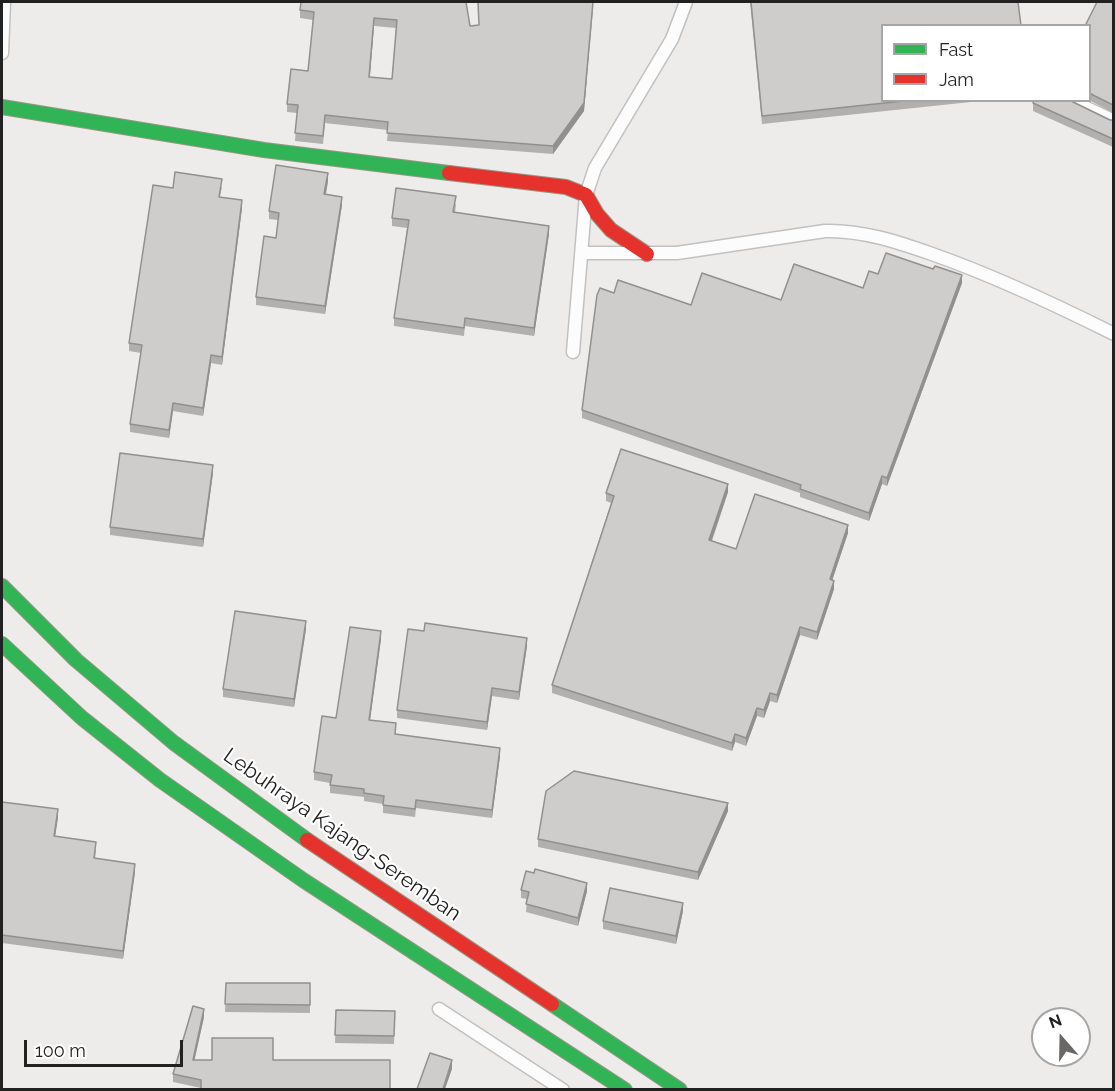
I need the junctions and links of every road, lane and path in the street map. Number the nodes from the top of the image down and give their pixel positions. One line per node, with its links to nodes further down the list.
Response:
1 (4, 2): 3 (street)
2 (686, 2): 7 (street)
3 (2, 53)
4 (1074, 102): 6 (street)
5 (2, 107): 7 (main road)
6 (1113, 121)
7 (586, 195): 8 (street); 9 (main road)
8 (582, 253): 9 (street); 11 (street)
9 (647, 254): 10 (street)
10 (1113, 334)
11 (573, 352)
12 (2, 586): 17 (main road, Lebuhraya Kajang-Seremban)
13 (2, 644): 16 (main road)
14 (439, 1009): 15 (street)
15 (563, 1089)
16 (625, 1089)
17 (680, 1089)

